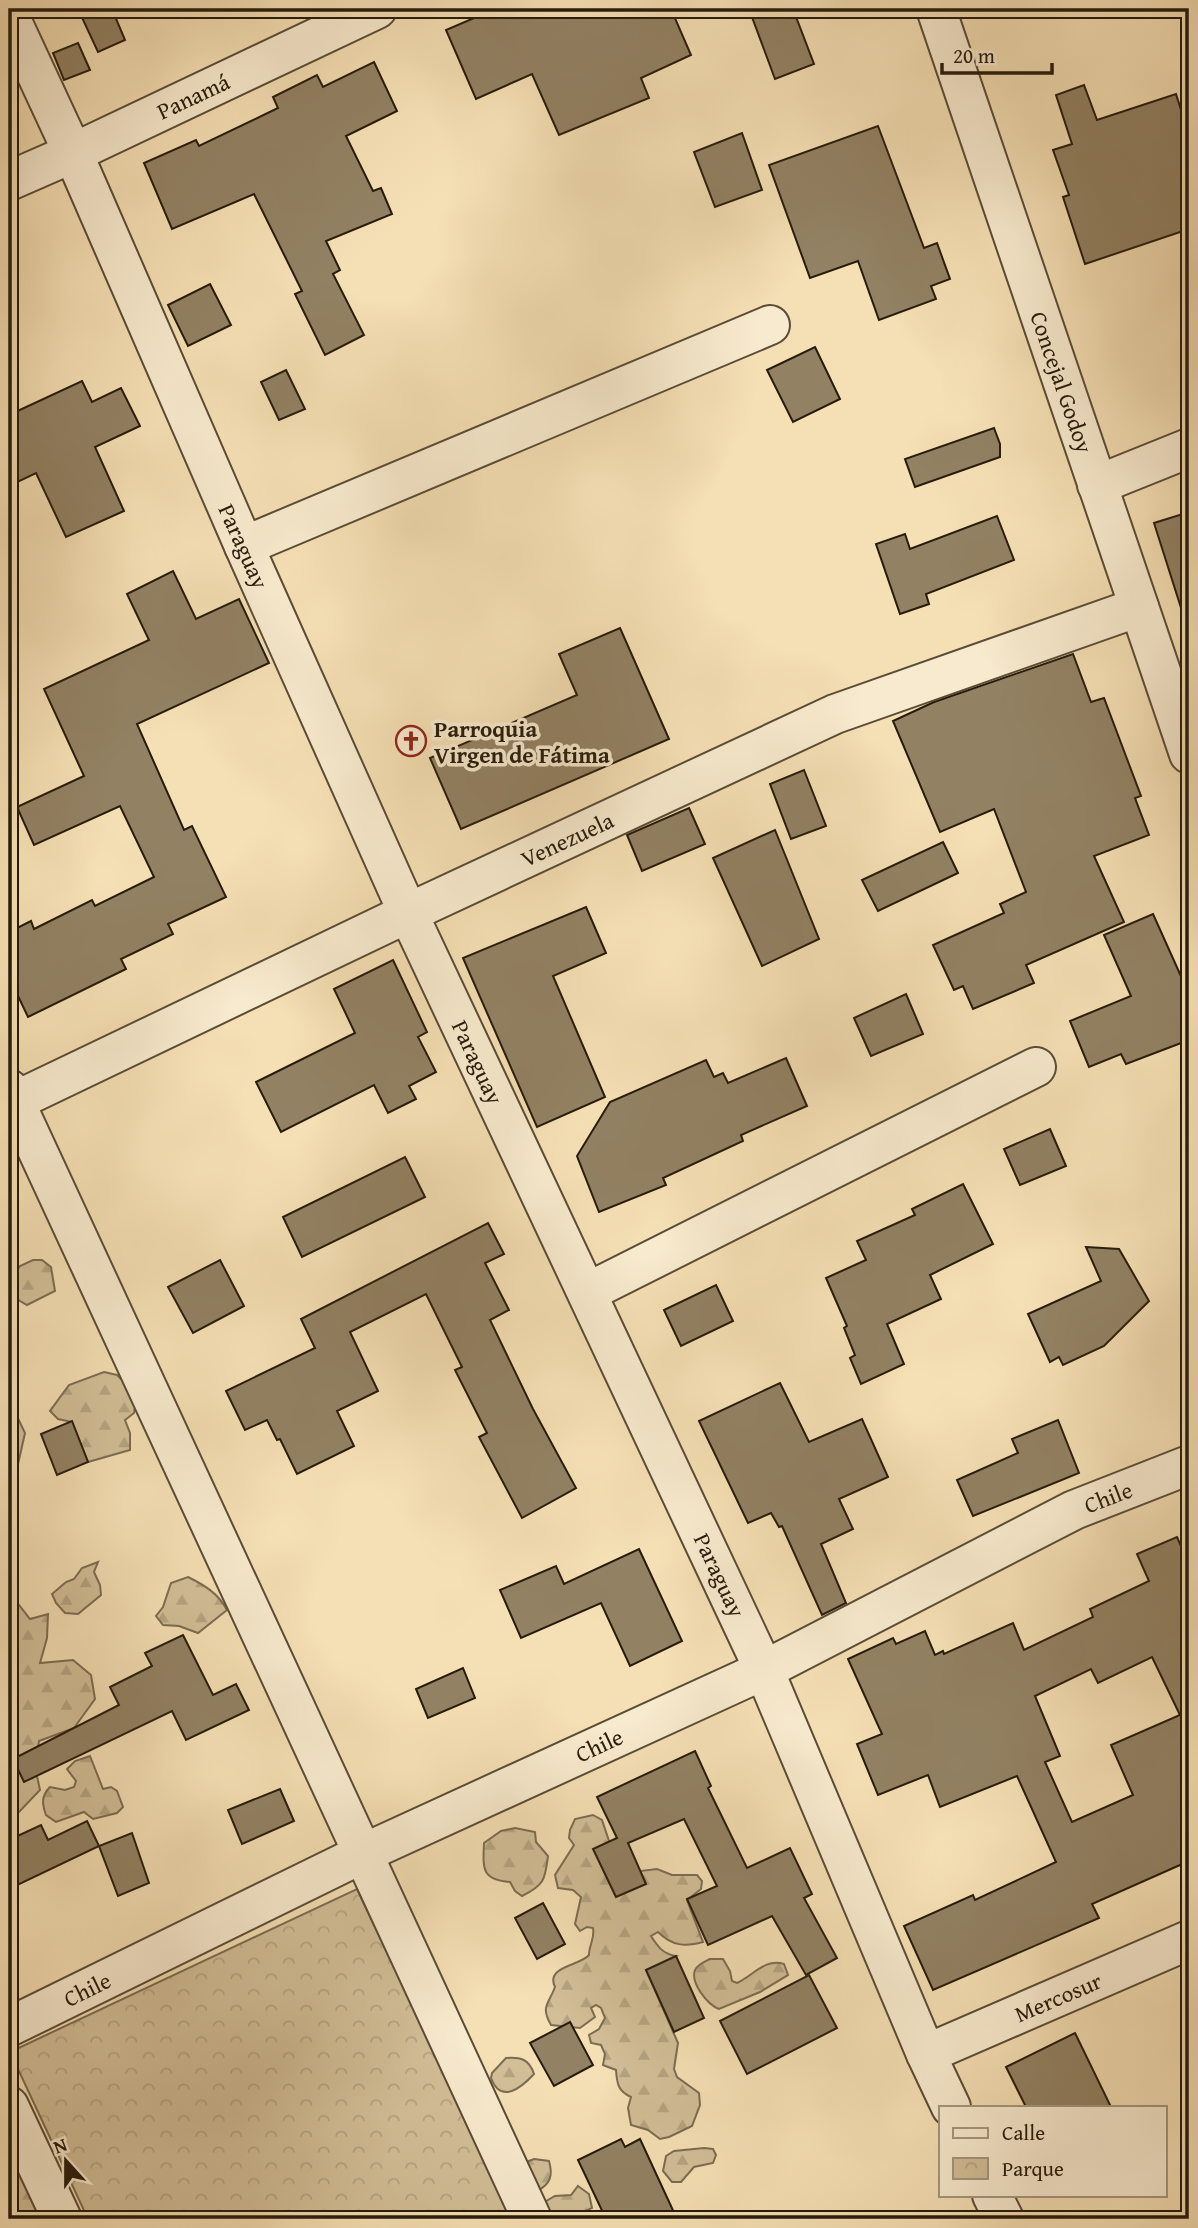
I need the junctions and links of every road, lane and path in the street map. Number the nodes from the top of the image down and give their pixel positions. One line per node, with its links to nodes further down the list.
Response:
1 (377, 9): 4 (street, Panamá)
2 (936, 9): 8 (street, Concejal Godoy)
3 (9, 15): 4 (street, Paraguay)
4 (74, 153): 5 (street, Panamá); 9 (street, Paraguay)
5 (9, 181)
6 (770, 325): 9 (street)
7 (1189, 449): 8 (street)
8 (1097, 485): 10 (street, Concejal Godoy)
9 (244, 545): 12 (street, Paraguay)
10 (1139, 607): 11 (street, Concejal Godoy); 12 (street, Venezuela)
11 (1189, 754)
12 (408, 913): 14 (street, Venezuela); 15 (street, Paraguay)
13 (1036, 1067): 15 (street)
14 (11, 1098): 18 (street)
15 (588, 1292): 17 (street, Paraguay)
16 (1189, 1465): 17 (street, Chile)
17 (764, 1670): 18 (street, Chile); 21 (street, Paraguay)
18 (364, 1853): 20 (street, Chile); 26 (street)
19 (1189, 1940): 21 (street, Mercosur)
20 (9, 2027)
21 (926, 2054): 23 (street, Paraguay)
22 (9, 2106): 25 (street)
23 (951, 2106)
24 (992, 2196): 27 (street)
25 (62, 2219)
26 (532, 2219)
27 (1004, 2219)

